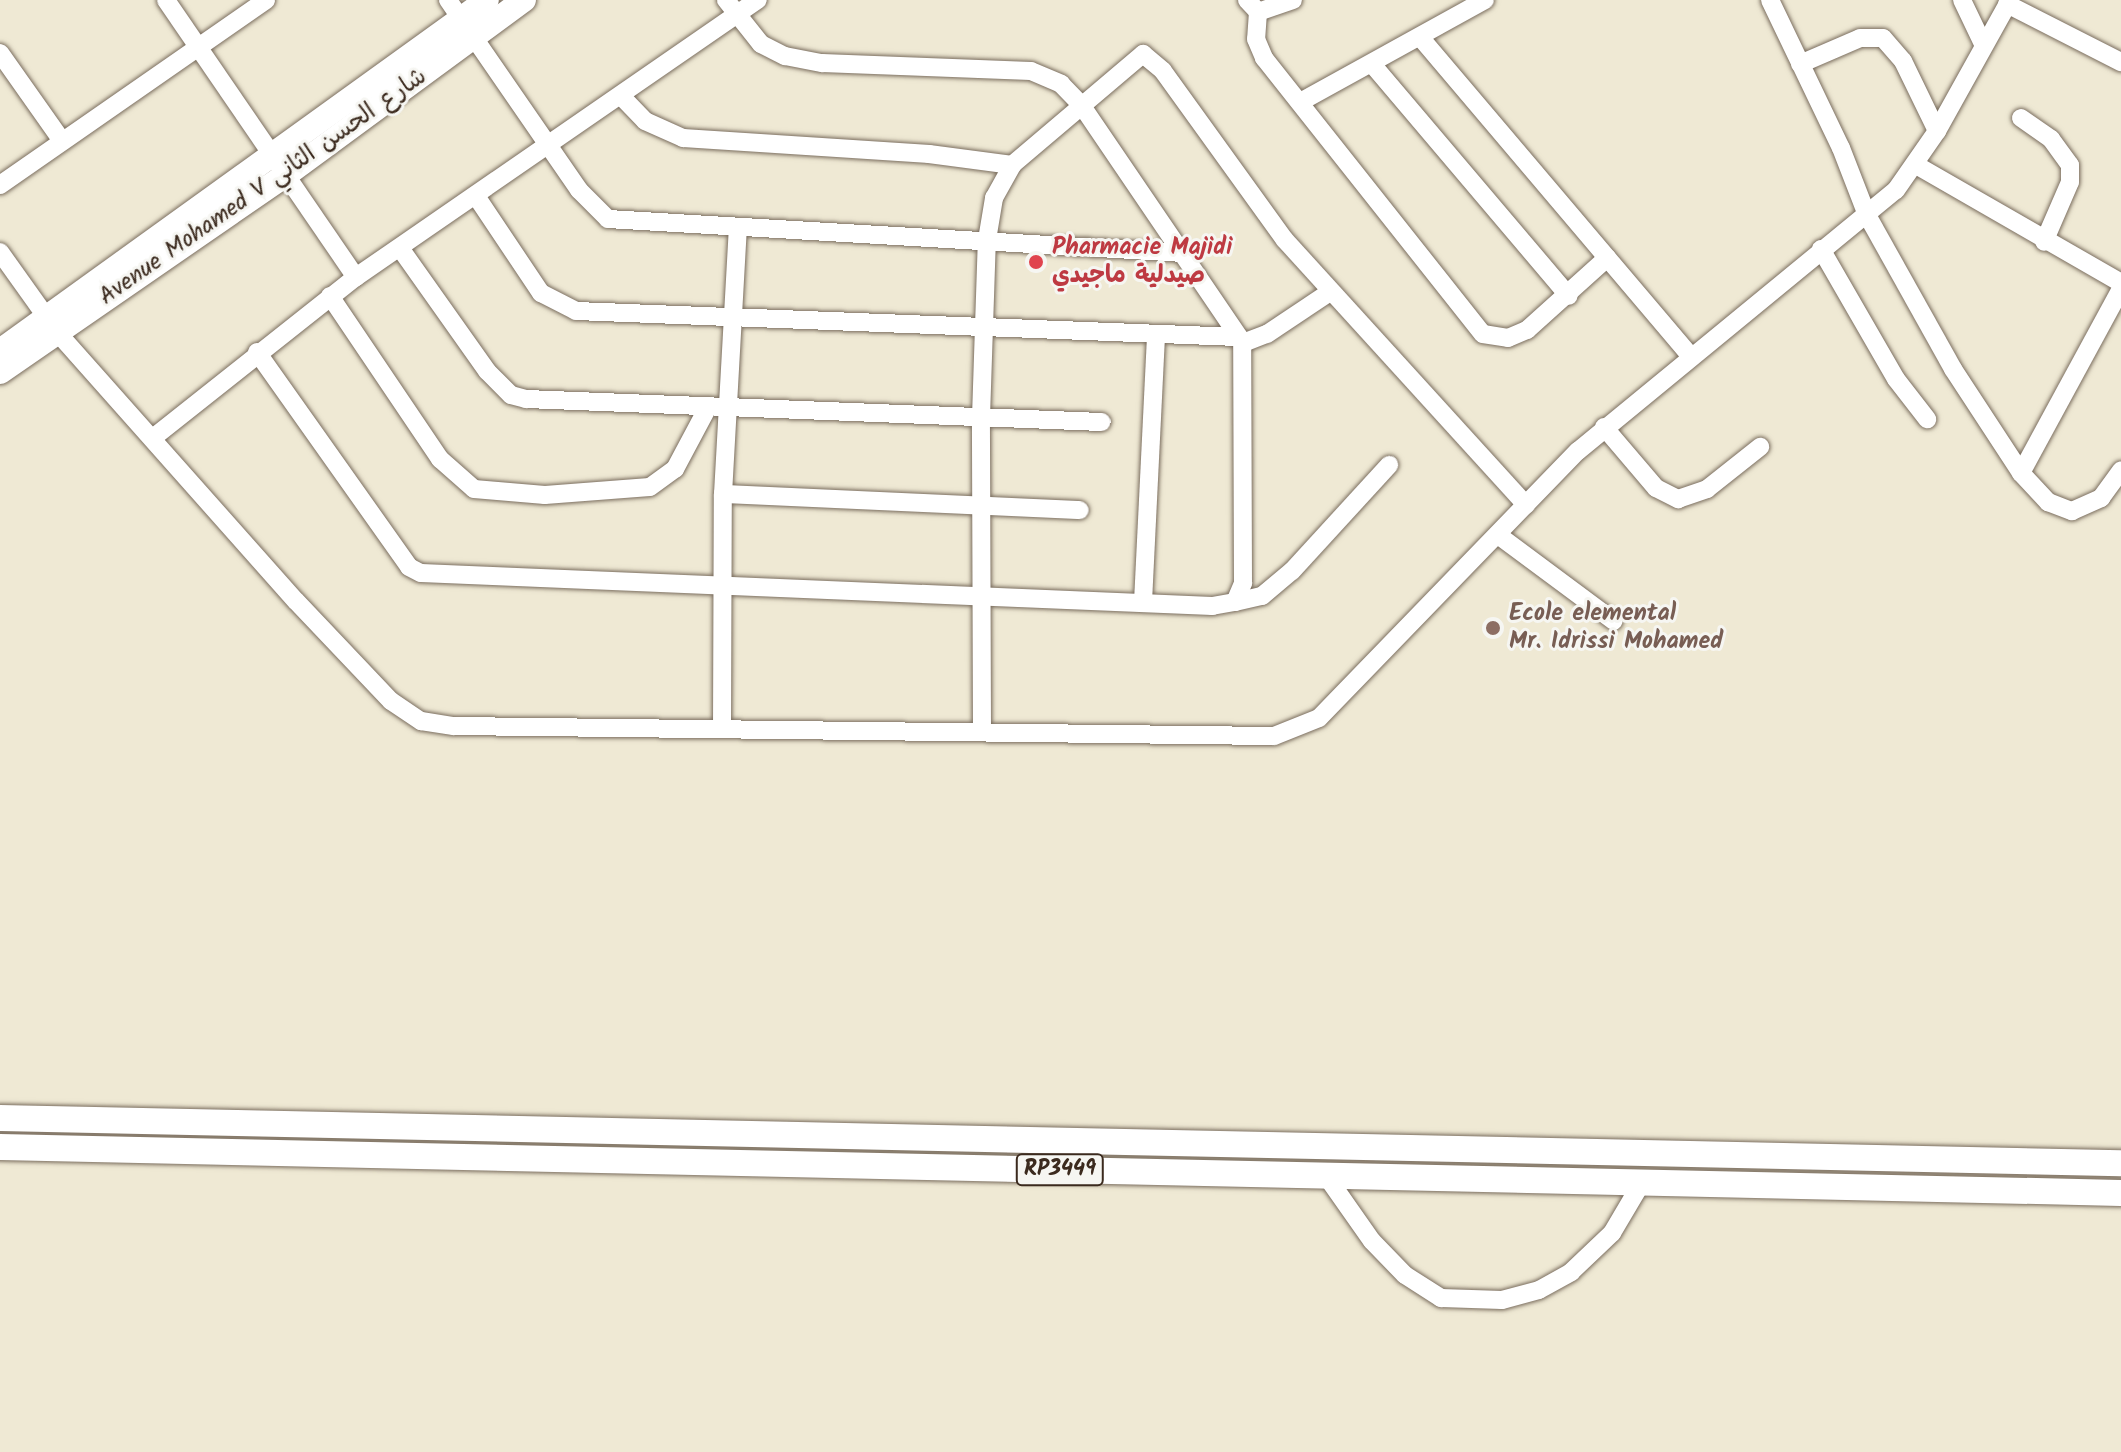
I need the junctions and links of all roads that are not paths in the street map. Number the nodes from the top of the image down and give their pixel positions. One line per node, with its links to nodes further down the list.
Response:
1 (166, 0): 16 (street)
2 (266, 0): 16 (street)
3 (487, 0): 13 (main road, Avenue Mohamed V شارع الحسن الثاني)
4 (524, 0): 13 (main road, Avenue Mohamed V شارع الحسن الثاني)
5 (758, 0): 12 (street)
6 (1293, 0): 11 (street)
7 (1485, 0): 14 (street)
8 (1770, 0): 20 (street)
9 (1962, 0): 15 (street)
10 (2008, 2): 15 (street); 18 (street)
11 (1252, 6): 22 (street)
12 (731, 7): 21 (street); 23 (street)
13 (461, 18): 27 (street); 28 (main road, Avenue Mohamed V شارع الحسن الثاني)
14 (1420, 37): 19 (street); 41 (street)
15 (1983, 44): 25 (street)
16 (199, 47): 26 (street); 28 (street)
17 (0, 53): 26 (street)
18 (2121, 62)
19 (1372, 64): 22 (street); 46 (street)
20 (1800, 64): 25 (street); 33 (street)
21 (622, 97): 27 (street); 29 (street)
22 (1302, 101): 46 (street)
23 (1082, 106): 29 (street); 40 (street); 44 (street)
24 (2021, 118): 36 (street)
25 (1937, 131): 30 (street)
26 (62, 141): 31 (street)
27 (551, 146): 32 (street); 34 (street)
28 (281, 165): 42 (street); 48 (main road, Avenue Mohamed V شارع الحسن الثاني)
29 (1012, 165): 35 (street)
30 (1916, 165): 33 (street); 36 (street)
31 (0, 185)
32 (476, 196): 37 (street); 47 (street)
33 (1867, 215): 38 (street); 66 (street)
34 (738, 227): 35 (street); 47 (street)
35 (987, 240): 40 (street); 49 (street)
36 (2044, 242): 43 (street)
37 (400, 248): 42 (street); 56 (street)
38 (1821, 249): 54 (street); 59 (street)
39 (0, 252): 48 (street)
40 (1183, 253): 51 (street)
41 (1607, 258): 46 (street); 54 (street)
42 (356, 277): 45 (street)
43 (2121, 286): 66 (street)
44 (1330, 292): 51 (street); 68 (street)
45 (330, 296): 53 (street); 56 (street)
46 (1569, 296)
47 (733, 318): 49 (street); 57 (street)
48 (52, 325): 52 (main road, Avenue Mohamed V شارع الحسن الثاني); 55 (main road, Avenue Mohamed V شارع الحسن الثاني); 62 (street)
49 (984, 328): 50 (street); 58 (street)
50 (1156, 337): 51 (street); 74 (street)
51 (1240, 339): 75 (street)
52 (0, 351)
53 (257, 352): 62 (street); 72 (street)
54 (1691, 356): 61 (street)
55 (0, 372)
56 (708, 407): 57 (street)
57 (728, 408): 58 (street); 67 (street)
58 (981, 417): 60 (street); 69 (street)
59 (1927, 419)
60 (1102, 422)
61 (1604, 427): 63 (street); 68 (street)
62 (154, 437): 77 (street)
63 (1760, 447)
64 (1389, 465): 75 (street)
65 (2121, 470): 66 (street)
66 (2021, 473)
67 (723, 494): 69 (street); 72 (street)
68 (1526, 505): 71 (street)
69 (982, 507): 70 (street); 73 (street)
70 (1080, 510)
71 (1498, 535): 76 (street); 78 (street)
72 (721, 586): 73 (street); 77 (street)
73 (983, 595): 74 (street); 78 (street)
74 (1143, 602): 75 (street)
75 (1235, 602)
76 (1614, 621)
77 (722, 727): 78 (street)
78 (982, 730)
79 (0, 1118): 81 (highway, RP3449)
80 (0, 1147): 82 (highway, RP3449)
81 (2121, 1163)
82 (1327, 1177): 83 (highway, RP3449); 83 (street)
83 (1641, 1184): 84 (highway, RP3449)
84 (2121, 1193)

